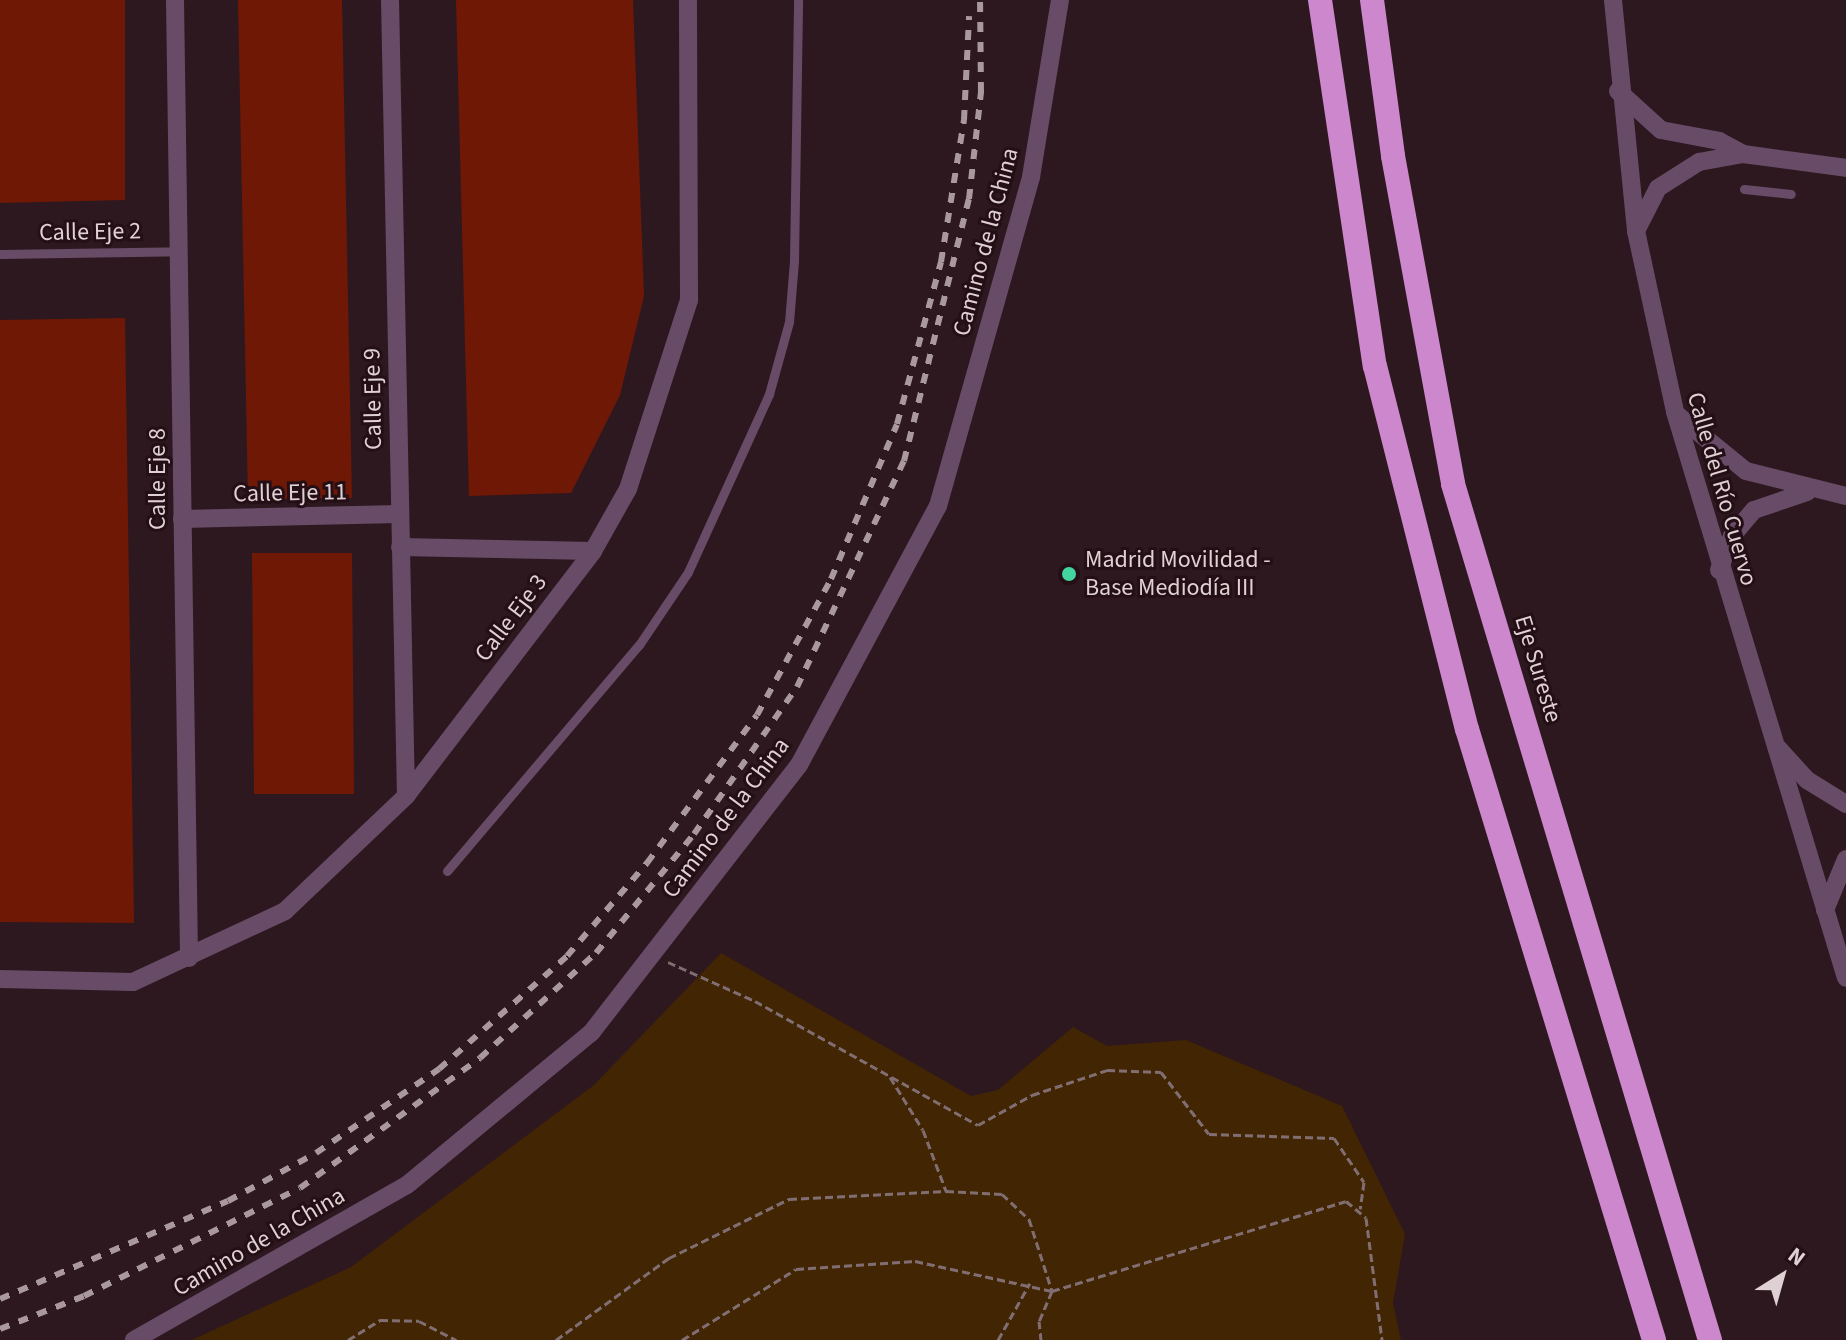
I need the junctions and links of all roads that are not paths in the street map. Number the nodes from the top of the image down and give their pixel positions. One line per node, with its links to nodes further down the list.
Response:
1 (175, 0): 15 (street, Calle Eje 8)
2 (390, 0): 20 (street, Calle Eje 9)
3 (688, 0): 23 (street, Calle Eje 3)
4 (798, 0): 29 (lane)
5 (1060, 0): 34 (street, Camino de la China)
6 (1320, 0): 35 (highway)
7 (1372, 0): 36 (highway, Eje Sureste)
8 (1613, 0): 9 (street, Calle del Río Cuervo)
9 (1618, 90): 10 (street); 14 (street, Calle del Río Cuervo)
10 (1743, 154): 11 (street); 14 (street)
11 (1846, 168)
12 (1744, 189): 13 (lane)
13 (1791, 194)
14 (1636, 231): 17 (street, Calle del Río Cuervo)
15 (181, 251): 16 (lane, Calle Eje 2); 21 (street, Calle Eje 8)
16 (0, 254)
17 (1675, 412): 18 (street); 24 (street, Calle del Río Cuervo)
18 (1814, 491): 19 (street); 24 (street)
19 (1846, 496)
20 (399, 514): 21 (street, Calle Eje 11); 22 (street, Calle Eje 9)
21 (182, 519): 31 (street, Calle Eje 8)
22 (400, 547): 23 (street); 26 (street, Calle Eje 9)
23 (593, 551): 26 (street, Calle Eje 3)
24 (1719, 570): 25 (street, Calle del Río Cuervo)
25 (1771, 740): 27 (street); 30 (street, Calle del Río Cuervo)
26 (406, 796): 31 (street, Calle Eje 3)
27 (1846, 804)
28 (1846, 859): 30 (street)
29 (447, 871)
30 (1825, 910): 32 (street, Calle del Río Cuervo)
31 (189, 958): 33 (street, Calle Eje 3)
32 (1846, 978)
33 (0, 979)
34 (135, 1340)
35 (1654, 1340)
36 (1710, 1340)

